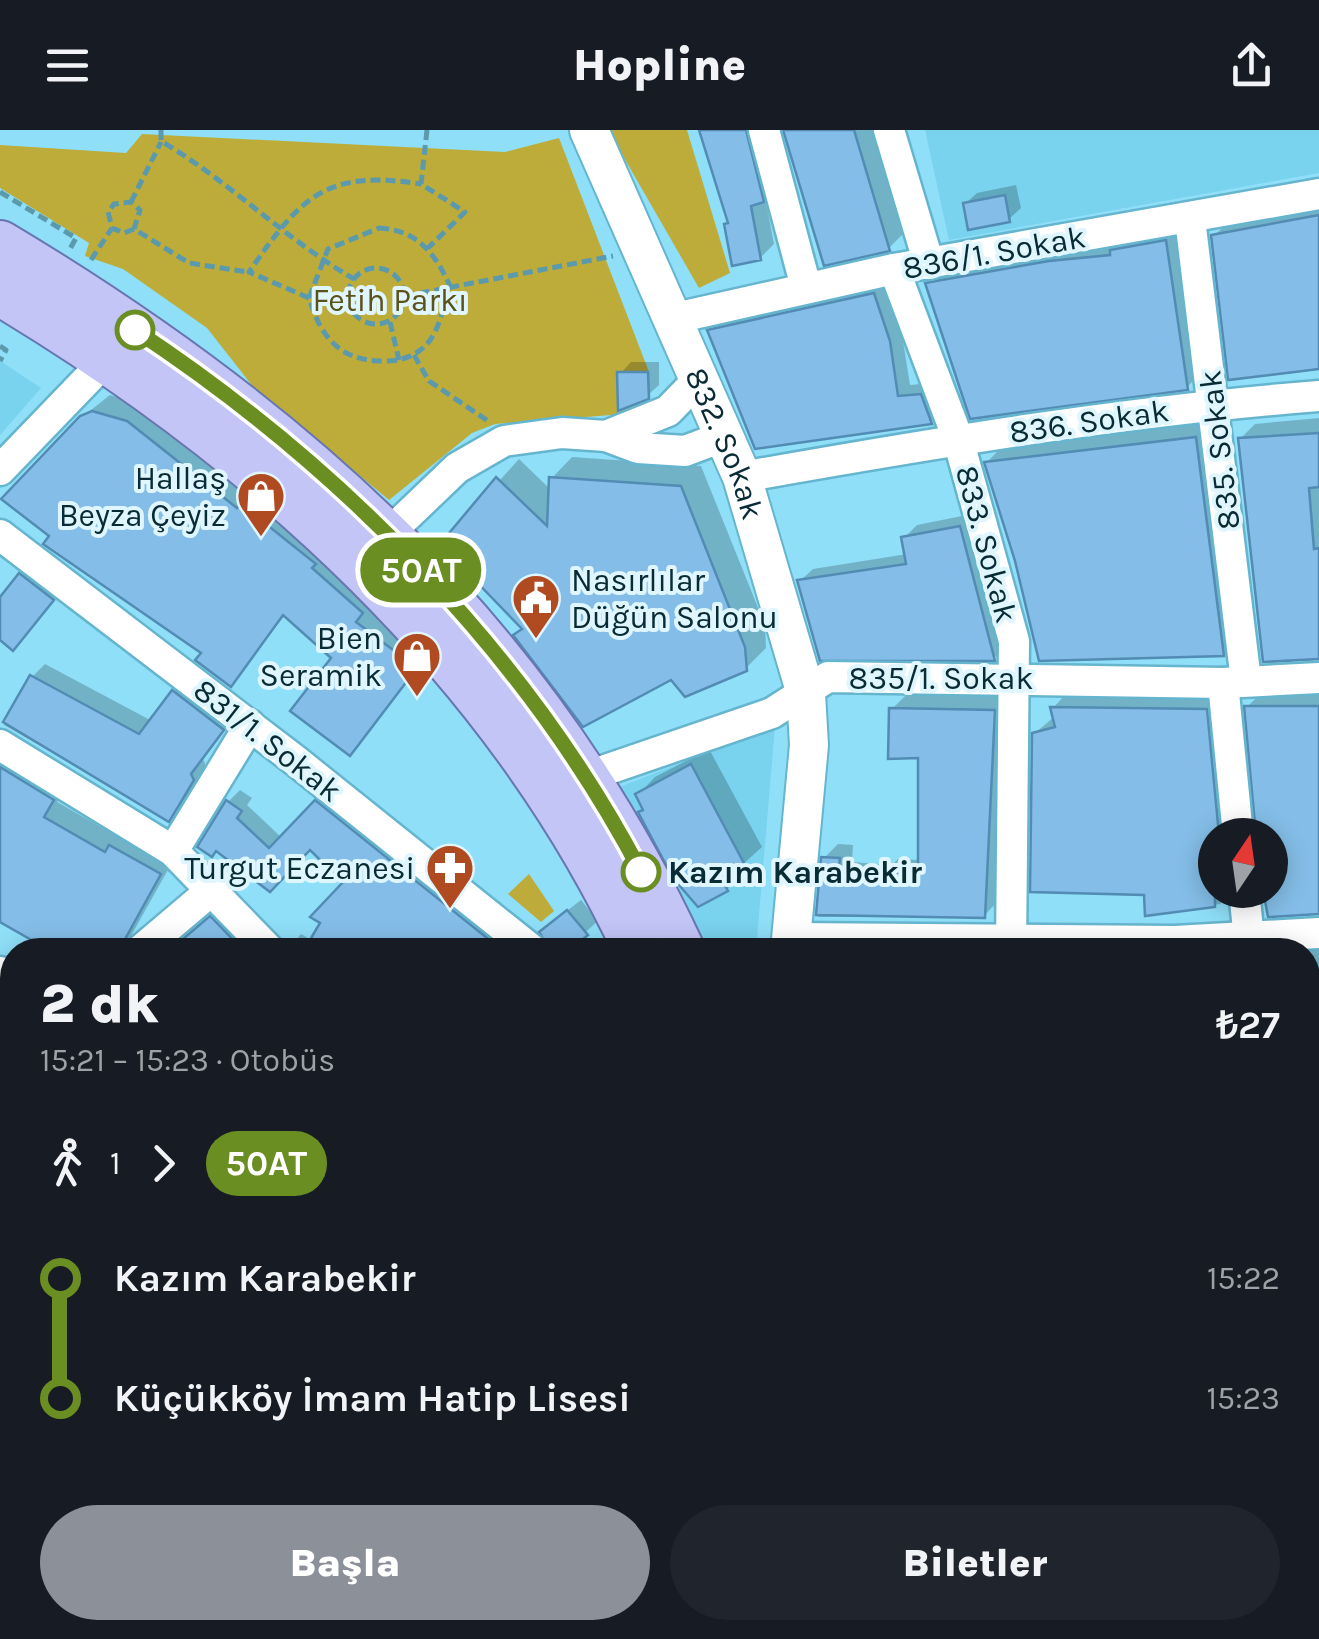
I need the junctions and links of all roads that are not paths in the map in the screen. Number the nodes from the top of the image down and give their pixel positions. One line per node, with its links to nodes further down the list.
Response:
1 (589, 130): 11 (street, 832. Sokak)
2 (764, 130): 9 (street)
3 (889, 130): 7 (street)
4 (1319, 194): 5 (street, 836/1. Sokak)
5 (1190, 218): 7 (street, 836/1. Sokak); 15 (street, 835. Sokak)
6 (0, 245): 22 (main road)
7 (929, 264): 8 (street, 836/1. Sokak)
8 (894, 270): 9 (street, 836/1. Sokak); 18 (street, 833. Sokak)
9 (806, 288): 11 (street, 836/1. Sokak)
10 (0, 292): 12 (main road)
11 (671, 318): 13 (street, 832. Sokak)
12 (108, 358): 19 (street); 22 (main road)
13 (699, 379): 16 (street); 17 (street, 832. Sokak)
14 (1319, 396): 15 (street, 836. Sokak)
15 (1214, 404): 18 (street, 836. Sokak); 25 (street, 835. Sokak)
16 (606, 436): 17 (street); 22 (street)
17 (726, 436): 20 (street, 832. Sokak)
18 (958, 439): 20 (street, 836. Sokak); 23 (street, 833. Sokak)
19 (0, 470)
20 (742, 477): 26 (street, 832. Sokak)
21 (0, 535): 27 (street, 831/1. Sokak)
22 (395, 562): 29 (main road); 38 (main road)
23 (1016, 677): 25 (street, 835/1. Sokak); 26 (street, 835/1. Sokak); 41 (street, 833. Sokak)
24 (1319, 678): 25 (street, 835/1. Sokak)
25 (1234, 682): 30 (street, 835. Sokak)
26 (806, 694): 29 (street, 835/1. Sokak); 40 (street, 832. Sokak)
27 (250, 726): 31 (street); 37 (street, 831/1. Sokak)
28 (0, 746): 31 (street)
29 (585, 777): 39 (main road)
30 (1238, 818)
31 (173, 851): 32 (street)
32 (213, 890): 35 (street); 36 (street)
33 (1246, 908): 42 (street)
34 (1319, 933): 43 (street)
35 (156, 938)
36 (258, 938)
37 (517, 938)
38 (631, 938)
39 (674, 938)
40 (792, 938)
41 (1012, 938)
42 (1249, 938)
43 (1284, 938)

